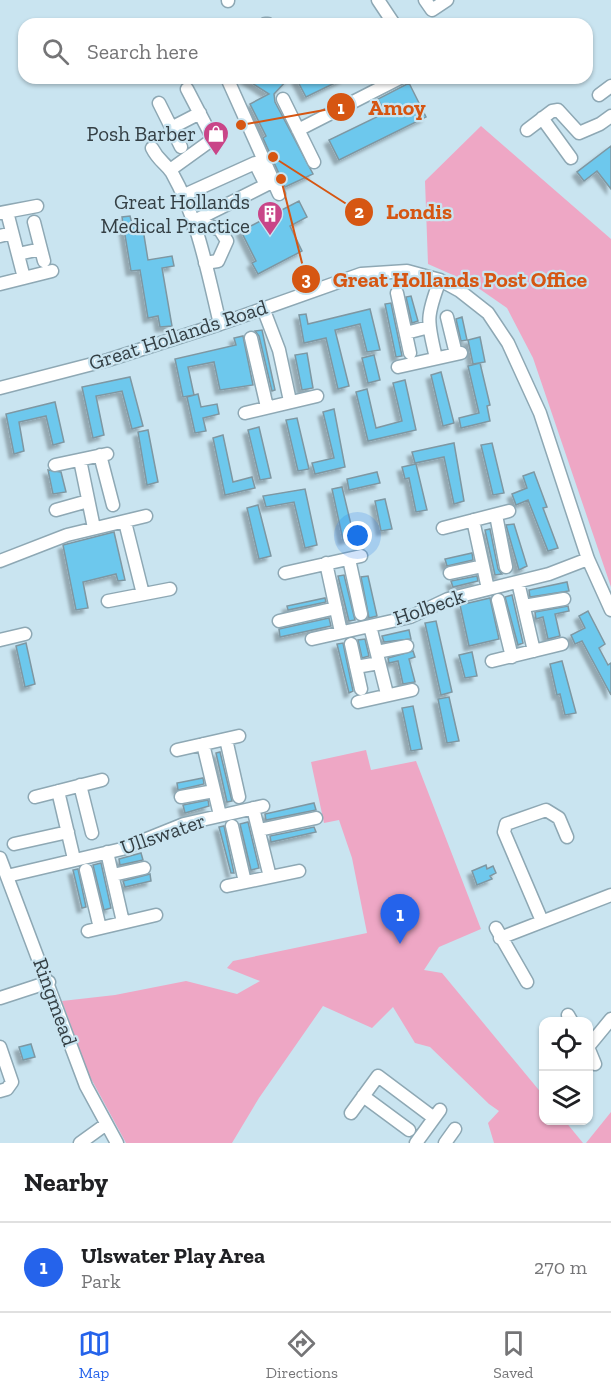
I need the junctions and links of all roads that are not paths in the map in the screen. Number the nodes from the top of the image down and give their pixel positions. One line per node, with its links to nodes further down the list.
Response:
1 (378, 0): 4 (street)
2 (447, 0): 3 (street)
3 (428, 5)
4 (390, 18)
5 (230, 84): 23 (street)
6 (388, 84): 16 (street)
7 (611, 87): 9 (street)
8 (187, 89): 12 (street)
9 (599, 95)
10 (283, 99): 16 (street)
11 (159, 103): 15 (street)
12 (200, 113): 15 (street); 22 (street)
13 (611, 116): 14 (street)
14 (542, 118): 17 (street); 20 (street)
15 (171, 128): 18 (street)
16 (298, 130): 21 (street)
17 (527, 130)
18 (181, 147)
19 (152, 148): 22 (street)
20 (572, 158)
21 (314, 162)
22 (170, 170): 24 (street)
23 (279, 194)
24 (182, 196): 28 (street); 28 (street)
25 (38, 206): 26 (street)
26 (3, 212): 29 (street)
27 (34, 222): 31 (street)
28 (193, 225): 32 (street); 32 (street)
29 (6, 234): 30 (street)
30 (18, 254): 31 (street); 33 (street)
31 (46, 261): 33 (street)
32 (205, 263): 39 (street)
33 (24, 278): 35 (street)
34 (440, 280): 37 (street, Great Hollands Road); 40 (street); 61 (street, Great Hollands Road)
35 (0, 284)
36 (397, 293): 41 (street)
37 (263, 309): 39 (street, Great Hollands Road); 48 (street)
38 (447, 317): 44 (street)
39 (220, 324): 46 (street, Great Hollands Road)
40 (429, 327): 41 (street); 44 (street)
41 (406, 333): 43 (street)
42 (251, 338): 49 (street)
43 (410, 353)
44 (436, 358): 45 (street)
45 (398, 367)
46 (0, 388)
47 (317, 396): 48 (street)
48 (290, 401): 49 (street)
49 (267, 407): 50 (street)
50 (245, 412)
51 (80, 460): 52 (street); 53 (street); 54 (street)
52 (55, 465)
53 (88, 501): 55 (street); 59 (street)
54 (113, 506)
55 (56, 510)
56 (146, 516): 58 (street)
57 (473, 520): 60 (street); 64 (street, Holbeck); 65 (street)
58 (125, 522): 59 (street); 71 (street)
59 (94, 528): 62 (street)
60 (443, 528)
61 (588, 559): 68 (street, Holbeck); 77 (street, Great Hollands Road)
62 (0, 561)
63 (326, 563): 66 (street); 76 (street); 78 (street)
64 (483, 566): 67 (street); 70 (street, Holbeck)
65 (506, 567)
66 (285, 573)
67 (450, 573)
68 (518, 582): 70 (street, Holbeck); 75 (street)
69 (170, 588): 71 (street)
70 (488, 588): 80 (street, Holbeck)
71 (143, 594): 74 (street)
72 (564, 599): 75 (street)
73 (498, 600): 90 (street)
74 (108, 601)
75 (524, 606): 88 (street)
76 (336, 608): 79 (street); 81 (street)
77 (611, 610)
78 (361, 614)
79 (279, 621)
80 (370, 626): 81 (street, Holbeck); 89 (street, Holbeck)
81 (341, 632): 84 (street, Holbeck)
82 (25, 634): 83 (street)
83 (0, 639)
84 (312, 639)
85 (562, 644): 88 (street)
86 (351, 645): 92 (street)
87 (407, 646): 89 (street)
88 (534, 651): 90 (street)
89 (378, 657): 92 (street); 95 (street, Holbeck)
90 (512, 657): 91 (street)
91 (492, 661)
92 (356, 667): 93 (street)
93 (361, 688)
94 (412, 690): 95 (street)
95 (387, 694): 96 (street)
96 (358, 702)
97 (239, 736): 98 (street)
98 (226, 739): 99 (street); 107 (street)
99 (203, 744): 100 (street); 104 (street, Ullswater)
100 (177, 750)
101 (102, 780): 102 (street)
102 (80, 786): 103 (street); 113 (street)
103 (58, 791): 105 (street); 112 (street)
104 (214, 791): 106 (street); 108 (street, Ullswater)
105 (35, 797)
106 (181, 797)
107 (239, 797)
108 (220, 815): 111 (street, Ullswater); 116 (street, Ullswater)
109 (316, 818): 111 (street)
110 (232, 826): 125 (street)
111 (259, 830): 124 (street, Ullswater)
112 (68, 832): 115 (street); 118 (street)
113 (92, 833)
114 (567, 837): 129 (street)
115 (14, 844)
116 (107, 852): 118 (street, Ullswater); 122 (street, Ullswater)
117 (0, 858): 123 (street, Ringmead)
118 (74, 859): 123 (street, Ullswater)
119 (144, 868): 122 (street)
120 (86, 870): 130 (street)
121 (299, 871): 124 (street)
122 (113, 875): 130 (street, Ullswater)
123 (7, 876): 131 (street, Ringmead)
124 (270, 877): 125 (street)
125 (245, 882): 126 (street)
126 (227, 886)
127 (610, 898): 129 (street)
128 (156, 915): 130 (street)
129 (542, 921): 132 (street)
130 (123, 922)
131 (49, 982): 133 (street); 142 (street, Ringmead)
132 (527, 982)
133 (0, 998)
134 (611, 1019): 135 (street)
135 (593, 1041)
136 (0, 1047): 139 (street)
137 (593, 1059): 138 (street)
138 (595, 1064)
139 (0, 1091)
140 (363, 1096): 141 (street); 144 (street); 147 (street)
141 (351, 1113)
142 (105, 1125): 145 (street); 146 (street, Ringmead)
143 (455, 1129): 148 (street)
144 (409, 1130)
145 (80, 1143)
146 (117, 1143)
147 (416, 1143)
148 (445, 1143)

